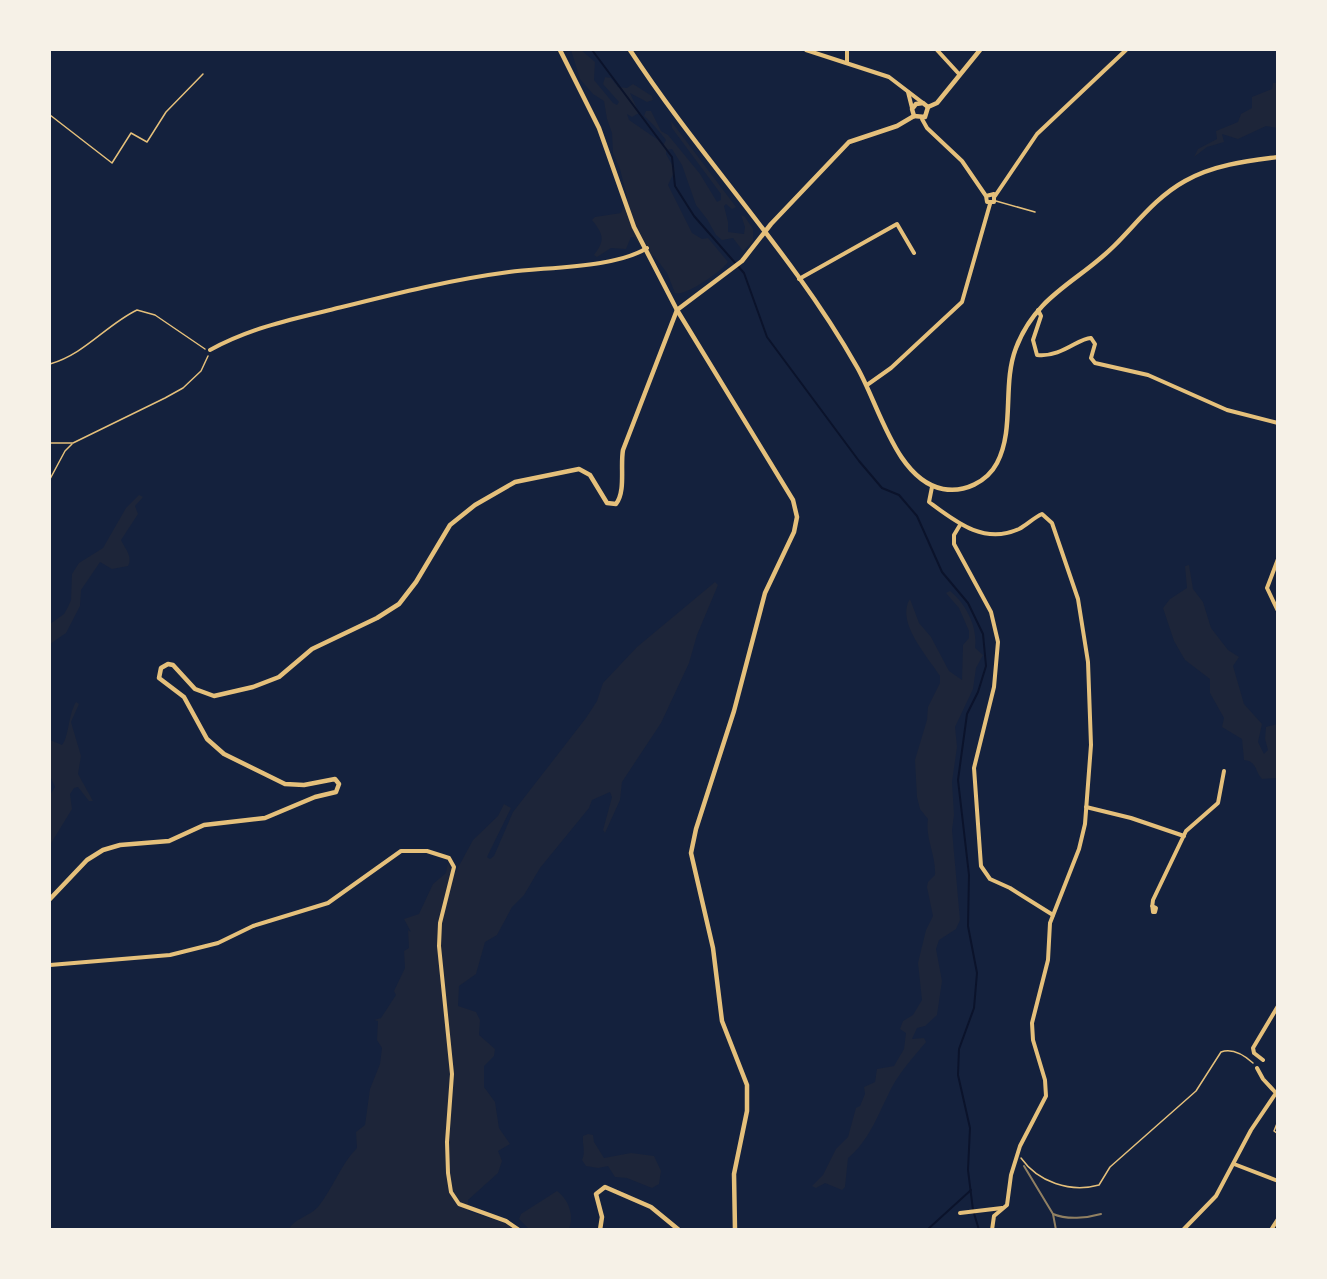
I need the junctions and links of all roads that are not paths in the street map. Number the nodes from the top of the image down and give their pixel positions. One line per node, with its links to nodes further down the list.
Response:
1 (560, 50): 21 (street)
2 (630, 50): 20 (street)
3 (806, 50): 8 (street)
4 (847, 50): 8 (street)
5 (937, 50): 9 (street)
6 (980, 50): 9 (street)
7 (1126, 50): 17 (street)
8 (847, 62): 10 (street)
9 (959, 74): 11 (street)
10 (906, 89): 11 (street); 12 (street)
11 (926, 105): 12 (street); 14 (street)
12 (912, 109): 13 (street)
13 (914, 116): 14 (street); 20 (street)
14 (922, 118): 16 (street)
15 (1278, 157): 25 (street)
16 (986, 196): 17 (street); 18 (street)
17 (995, 198): 18 (street); 19 (lane)
18 (990, 204): 27 (street)
19 (1035, 212)
20 (764, 232): 23 (street); 24 (street)
21 (647, 248): 24 (street); 26 (street)
22 (914, 253): 23 (street)
23 (798, 279): 27 (street)
24 (677, 310): 36 (street); 54 (street)
25 (1037, 310): 28 (street); 29 (street)
26 (210, 350)
27 (867, 385): 29 (street)
28 (1278, 423)
29 (932, 487): 30 (street)
30 (960, 525): 34 (street); 38 (street)
31 (1278, 559): 32 (street)
32 (1278, 611)
33 (1224, 771): 35 (street)
34 (1086, 807): 35 (street); 38 (street)
35 (1184, 836): 37 (street)
36 (50, 899)
37 (1152, 906)
38 (1053, 915): 48 (street)
39 (50, 965): 51 (street)
40 (1278, 1006): 41 (street)
41 (1263, 1060)
42 (1257, 1068): 43 (street)
43 (1277, 1094): 46 (street)
44 (1278, 1121): 45 (lane)
45 (1278, 1134)
46 (1234, 1164): 47 (street); 56 (street)
47 (1278, 1181)
48 (1003, 1208): 49 (street); 55 (street)
49 (963, 1213)
50 (1278, 1220): 57 (street)
51 (519, 1230)
52 (600, 1230): 53 (street)
53 (679, 1230)
54 (735, 1230)
55 (992, 1230)
56 (1183, 1230)
57 (1271, 1230)

